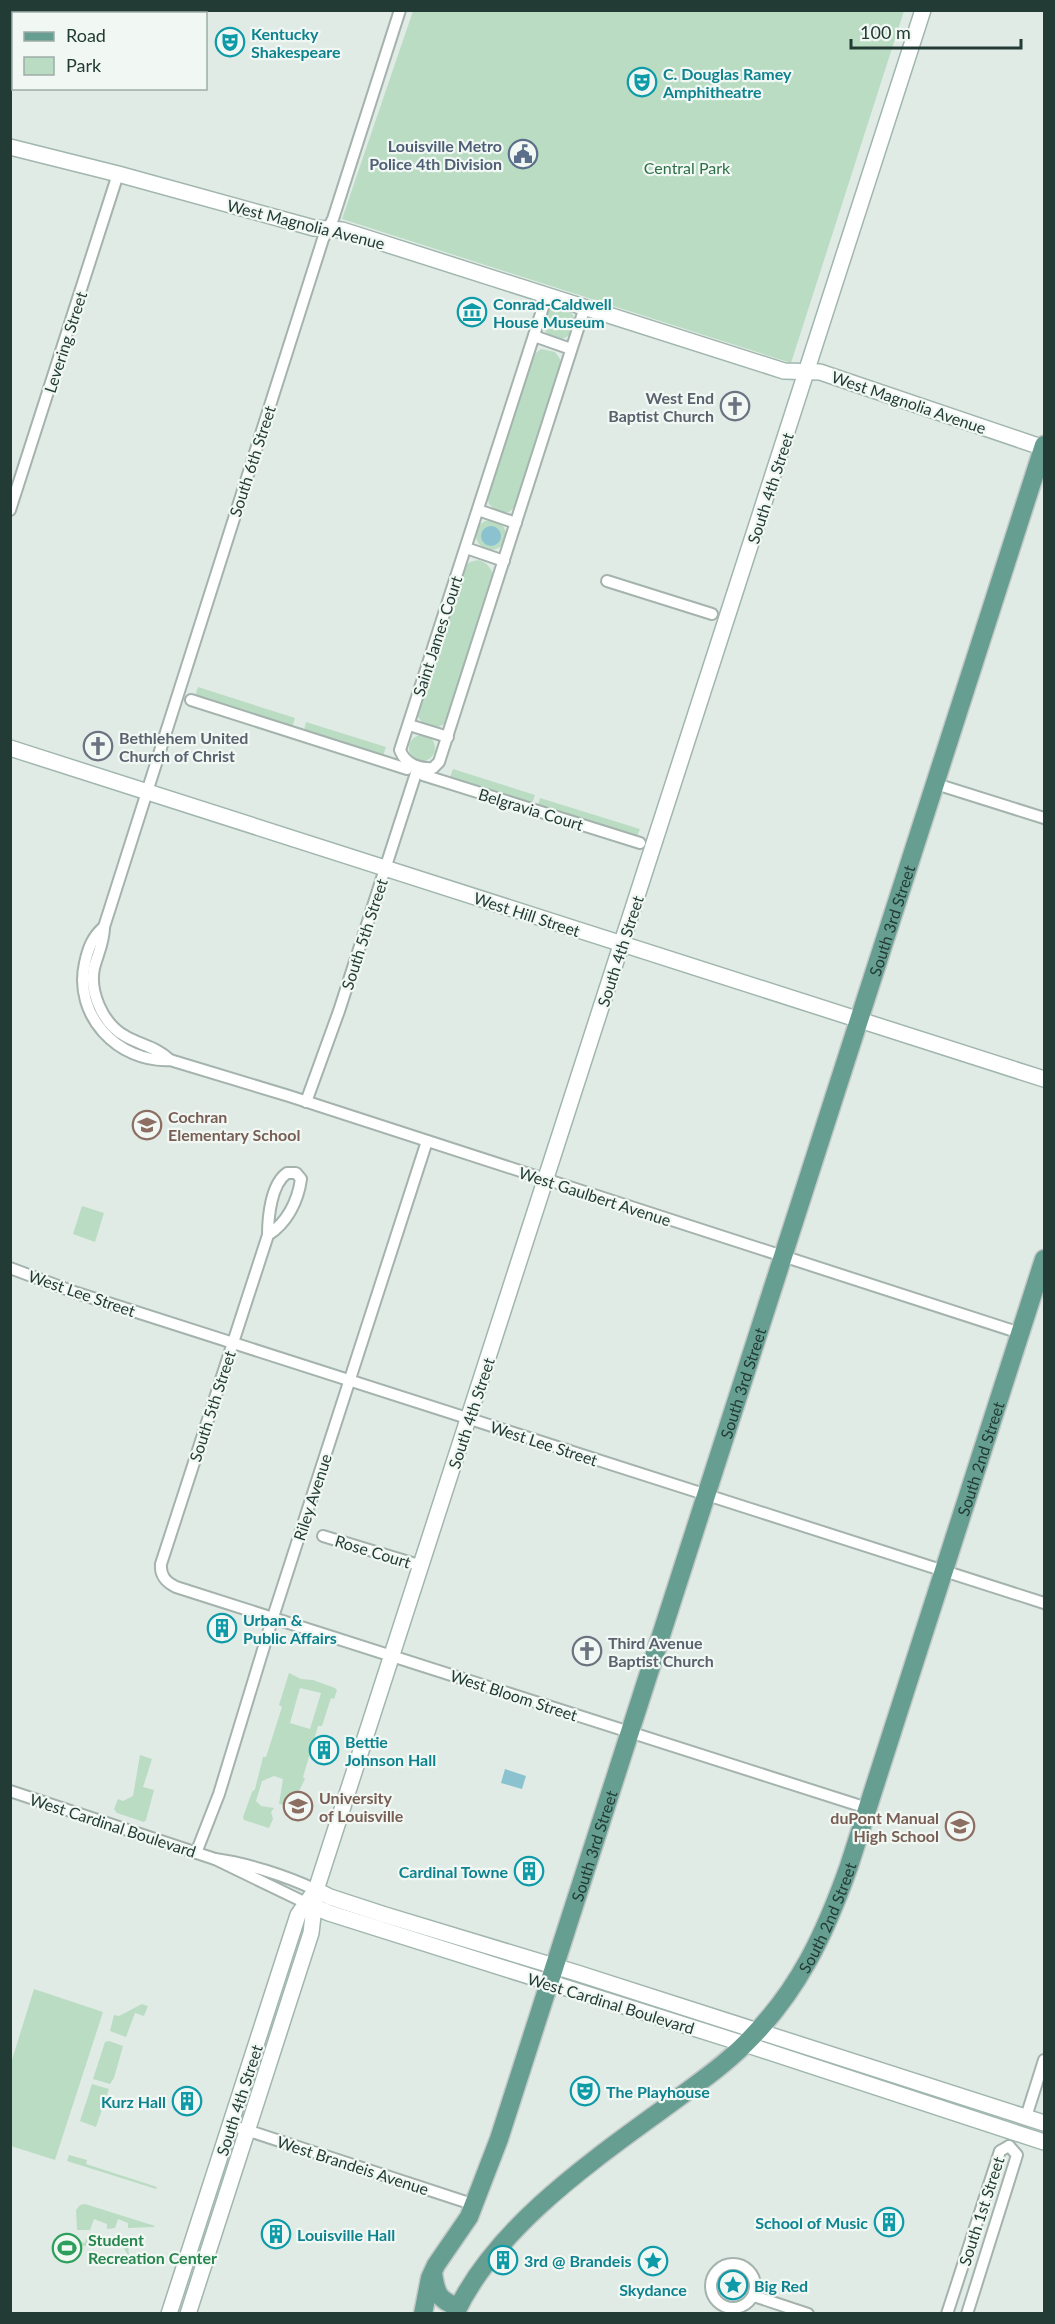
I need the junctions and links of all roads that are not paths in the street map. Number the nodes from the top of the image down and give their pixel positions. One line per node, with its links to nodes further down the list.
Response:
1 (923, 10): 10 (main road, South 4th Street)
2 (396, 12): 5 (street, South 6th Street)
3 (10, 147): 4 (main road, West Magnolia Avenue)
4 (118, 174): 5 (main road, West Magnolia Avenue); 12 (street, Levering Street)
5 (327, 229): 6 (main road, West Magnolia Avenue); 25 (street, South 6th Street)
6 (547, 295): 7 (main road, West Magnolia Avenue); 8 (street, Saint James Court)
7 (585, 307): 9 (street); 10 (main road, West Magnolia Avenue)
8 (534, 336): 9 (street); 13 (street, Saint James Court)
9 (571, 349): 14 (street)
10 (807, 372): 11 (main road, West Magnolia Avenue); 30 (main road, South 4th Street)
11 (1044, 447): 24 (main road, South 3rd Street)
12 (10, 510)
13 (478, 510): 14 (street); 15 (street, Saint James Court)
14 (516, 523): 16 (street)
15 (466, 548): 16 (street); 20 (street, Saint James Court)
16 (504, 561): 21 (street)
17 (607, 581): 18 (street)
18 (712, 614)
19 (190, 700): 23 (street, Belgravia Court)
20 (409, 725): 21 (street); 23 (street, Saint James Court)
21 (448, 737): 23 (street)
22 (10, 748): 25 (main road, West Hill Street)
23 (416, 770): 27 (street, Belgravia Court); 28 (street)
24 (936, 784): 26 (street); 31 (main road, South 3rd Street)
25 (147, 792): 28 (main road, West Hill Street); 29 (street, South 6th Street)
26 (1044, 818)
27 (640, 843)
28 (385, 868): 30 (main road, West Hill Street); 33 (street, South 5th Street)
29 (108, 914): 33 (street, West Gaulbert Avenue)
30 (622, 944): 31 (main road, West Hill Street); 35 (main road, South 4th Street)
31 (859, 1020): 32 (main road, West Hill Street); 37 (main road, South 3rd Street)
32 (1044, 1079)
33 (306, 1102): 34 (street, West Gaulbert Avenue)
34 (427, 1141): 35 (street, West Gaulbert Avenue); 42 (street, Riley Avenue)
35 (546, 1181): 37 (street, West Gaulbert Avenue); 43 (main road, South 4th Street)
36 (268, 1235): 36 (street, South 5th Street); 41 (street, South 5th Street)
37 (783, 1257): 40 (street, West Gaulbert Avenue); 44 (main road, South 3rd Street)
38 (1044, 1258): 40 (main road, South 2nd Street)
39 (10, 1268): 41 (street, West Lee Street)
40 (1020, 1333): 47 (main road, South 2nd Street)
41 (232, 1342): 42 (street, West Lee Street); 48 (street, South 5th Street)
42 (350, 1380): 43 (street, West Lee Street); 50 (street, Riley Avenue)
43 (469, 1419): 44 (street, West Lee Street); 46 (main road, South 4th Street)
44 (706, 1495): 47 (street, West Lee Street); 52 (main road, South 3rd Street)
45 (323, 1536): 46 (street, Rose Court)
46 (422, 1566): 51 (main road, South 4th Street)
47 (944, 1570): 49 (street, West Lee Street); 54 (main road, South 2nd Street)
48 (164, 1578): 50 (street, West Bloom Street)
49 (1044, 1603)
50 (273, 1617): 51 (street, West Bloom Street); 55 (street, Riley Avenue)
51 (393, 1656): 52 (street, West Bloom Street); 57 (main road, South 4th Street)
52 (630, 1732): 54 (street, West Bloom Street); 59 (main road, South 3rd Street)
53 (10, 1791): 55 (street, West Cardinal Boulevard)
54 (867, 1808): 61 (main road, South 2nd Street)
55 (196, 1853): 56 (street, West Cardinal Boulevard)
56 (215, 1859): 57 (street, West Cardinal Boulevard); 58 (street, West Cardinal Boulevard)
57 (316, 1890): 58 (main road, South 4th Street); 59 (main road, West Cardinal Boulevard)
58 (310, 1905): 60 (main road, West Cardinal Boulevard); 65 (main road, South 4th Street); 66 (main road, South 4th Street)
59 (554, 1966): 60 (main road, South 3rd Street); 61 (main road, West Cardinal Boulevard)
60 (549, 1984): 61 (main road, West Cardinal Boulevard); 69 (main road, South 3rd Street)
61 (751, 2038): 63 (main road, West Cardinal Boulevard); 67 (main road, West Cardinal Boulevard); 72 (main road, South 2nd Street)
62 (1044, 2060): 63 (street)
63 (1023, 2116): 64 (main road, West Cardinal Boulevard); 67 (street)
64 (1044, 2123)
65 (231, 2125): 66 (street, West Brandeis Avenue); 73 (main road, South 4th Street)
66 (247, 2130): 69 (street, West Brandeis Avenue); 74 (main road, South 4th Street)
67 (1011, 2139): 68 (main road, West Cardinal Boulevard); 77 (street, South 1st Street); 78 (street, South 1st Street)
68 (1044, 2142)
69 (474, 2205): 70 (main road, South 3rd Street)
70 (433, 2271): 72 (main road); 75 (main road, South 3rd Street)
71 (753, 2296): 71 (street); 76 (street)
72 (456, 2310)
73 (169, 2313)
74 (188, 2313)
75 (423, 2313)
76 (808, 2313)
77 (947, 2313)
78 (967, 2313)

